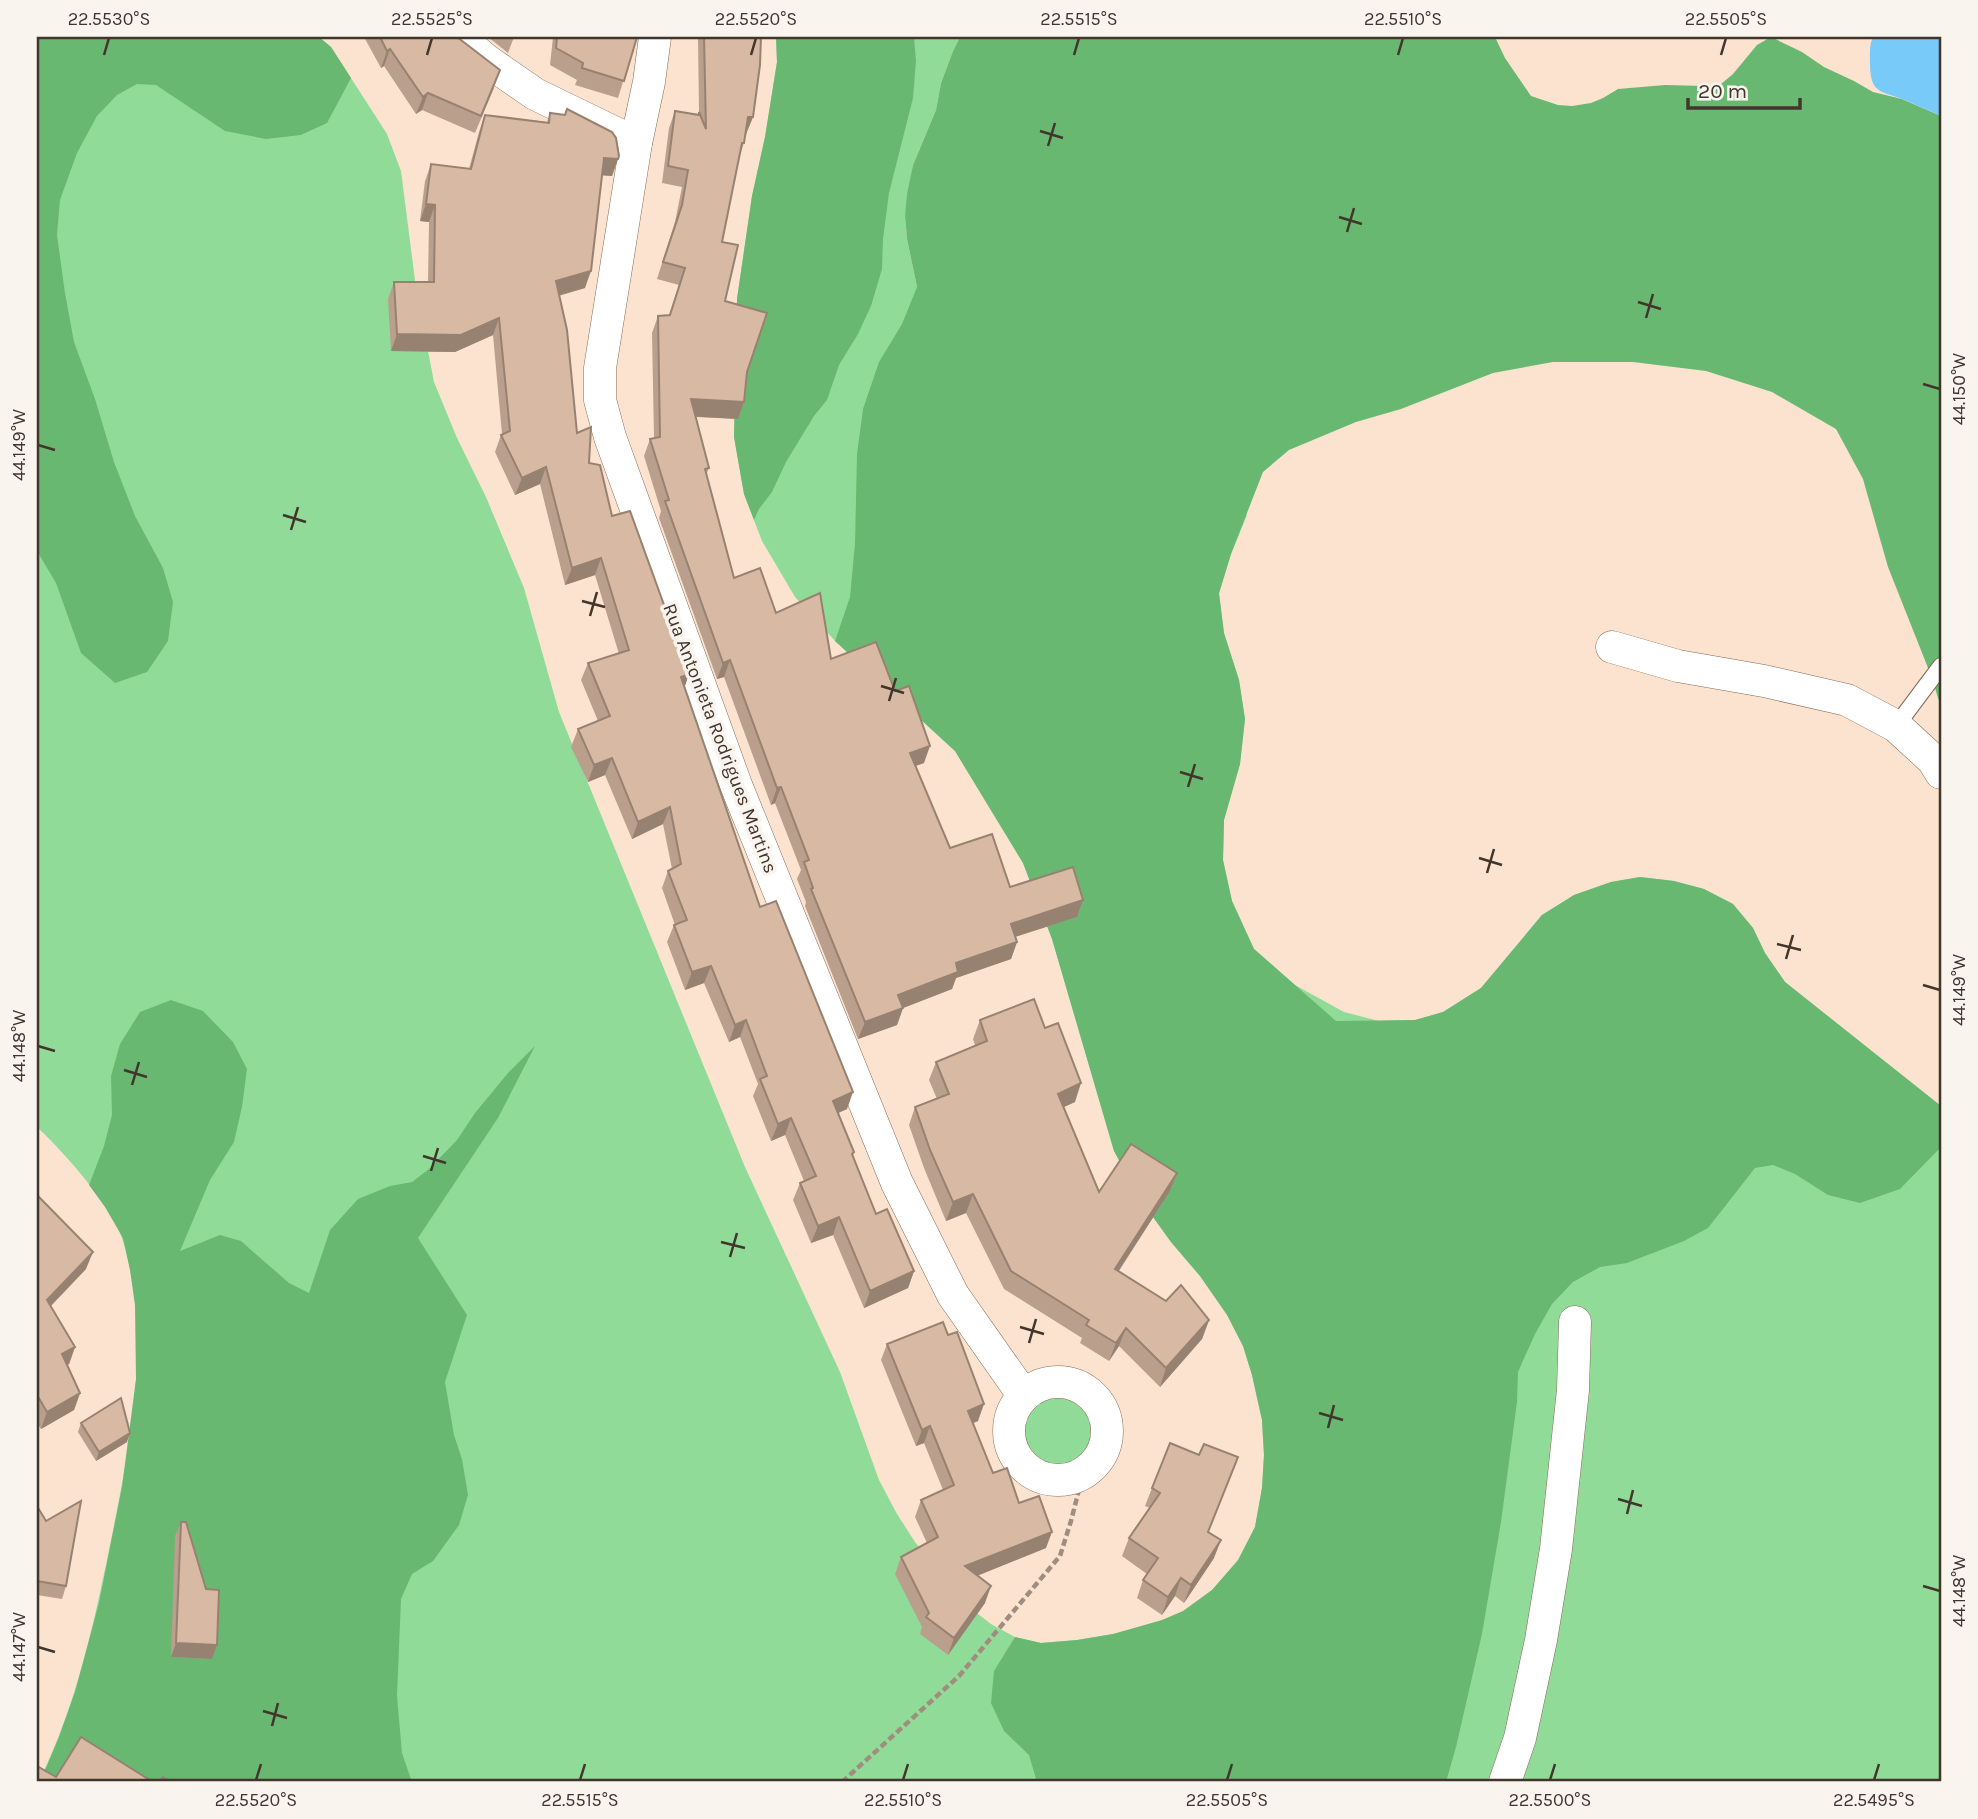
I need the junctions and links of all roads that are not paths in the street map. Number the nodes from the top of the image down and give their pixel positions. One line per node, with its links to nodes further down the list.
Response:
1 (459, 37): 3 (street)
2 (654, 37): 3 (street, Rua Antonieta Rodrigues Martins)
3 (636, 143): 9 (street, Rua Antonieta Rodrigues Martins)
4 (1612, 647): 6 (street)
5 (1941, 666): 6 (lane)
6 (1896, 726): 7 (street)
7 (1941, 773)
8 (1575, 1322): 10 (street)
9 (1024, 1396): 9 (street)
10 (1505, 1782)

